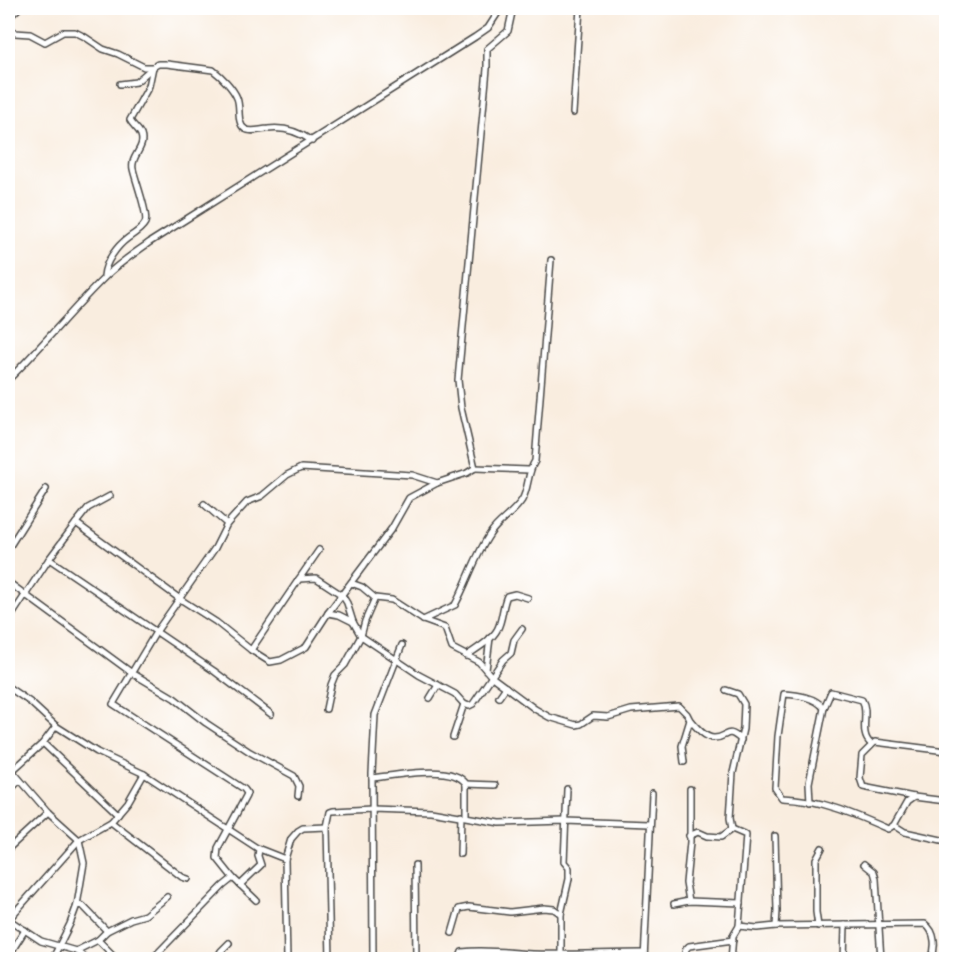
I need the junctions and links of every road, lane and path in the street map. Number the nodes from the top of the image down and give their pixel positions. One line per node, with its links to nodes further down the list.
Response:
1 (19, 8): 5 (street)
2 (501, 8): 10 (street)
3 (513, 8): 14 (street)
4 (580, 8): 9 (street)
5 (8, 18)
6 (8, 25): 7 (street)
7 (153, 67): 8 (street); 10 (street); 12 (street)
8 (120, 84)
9 (573, 112)
10 (312, 141): 12 (street)
11 (551, 260): 15 (street)
12 (104, 278): 13 (street)
13 (8, 380)
14 (475, 468): 15 (street); 16 (street)
15 (529, 470): 34 (street)
16 (437, 483): 21 (street); 27 (street)
17 (45, 489): 22 (street)
18 (110, 496): 20 (street)
19 (204, 504): 21 (street)
20 (76, 523): 24 (street); 32 (street)
21 (227, 524): 32 (street)
22 (8, 549)
23 (319, 550): 25 (street)
24 (49, 559): 28 (street); 38 (street)
25 (299, 579): 29 (street); 42 (street)
26 (8, 582): 28 (street)
27 (351, 583): 29 (street); 30 (street)
28 (25, 595): 35 (street); 46 (street)
29 (342, 595): 33 (street); 36 (street)
30 (375, 598): 34 (street); 39 (street)
31 (528, 598): 40 (street)
32 (180, 599): 38 (street); 42 (street)
33 (328, 613): 36 (street); 42 (street)
34 (423, 620): 43 (street)
35 (8, 621)
36 (353, 622): 39 (street)
37 (522, 629): 47 (street)
38 (156, 632): 46 (street); 57 (street)
39 (361, 636): 44 (street); 56 (street)
40 (490, 638): 43 (street); 45 (street)
41 (402, 645): 44 (street)
42 (251, 650)
43 (466, 656): 45 (street)
44 (397, 661): 48 (street); 68 (street)
45 (486, 670): 47 (street)
46 (132, 673): 76 (street); 89 (street)
47 (492, 677): 50 (street); 54 (street)
48 (438, 685): 53 (street); 54 (street)
49 (8, 687): 59 (street)
50 (506, 687): 52 (street); 58 (street)
51 (726, 690): 61 (street)
52 (499, 697)
53 (430, 698)
54 (464, 704): 60 (street)
55 (824, 708): 63 (street); 79 (street); 79 (street)
56 (326, 709)
57 (271, 714)
58 (690, 720): 61 (street); 65 (street)
59 (56, 726): 62 (street); 67 (street)
60 (453, 737)
61 (741, 740): 90 (street)
62 (43, 743): 66 (street); 82 (street)
63 (871, 744): 64 (street); 77 (street)
64 (946, 751)
65 (684, 762)
66 (10, 768): 69 (street)
67 (144, 774): 82 (street); 89 (street)
68 (372, 778): 70 (street); 80 (street)
69 (20, 780): 74 (street); 81 (street)
70 (466, 784): 71 (street); 83 (street)
71 (495, 785)
72 (567, 789): 84 (street)
73 (690, 789): 91 (street)
74 (8, 792)
75 (652, 794): 86 (street)
76 (298, 796)
77 (914, 797): 78 (street); 87 (street)
78 (946, 801)
79 (810, 802): 87 (street)
80 (372, 809): 83 (street); 88 (street); 138 (street)
81 (48, 812): 93 (street); 96 (street)
82 (118, 814): 85 (street)
83 (464, 816): 84 (street); 98 (street)
84 (565, 821): 86 (street); 111 (street)
85 (111, 822): 93 (street); 103 (street)
86 (649, 824): 129 (street)
87 (894, 825): 94 (street)
88 (327, 827): 99 (street); 137 (street)
89 (228, 829): 97 (street); 102 (street)
90 (732, 829): 91 (street); 108 (street)
91 (689, 836): 107 (street)
92 (775, 836): 115 (street)
93 (78, 840): 110 (street); 112 (street)
94 (946, 841)
95 (822, 848): 116 (street)
96 (8, 849)
97 (259, 849): 99 (street); 104 (street)
98 (460, 854)
99 (285, 859): 136 (street)
100 (864, 864): 117 (street)
101 (415, 866): 139 (street)
102 (233, 878): 104 (street); 134 (street)
103 (188, 879)
104 (240, 885): 106 (street)
105 (166, 897): 119 (street)
106 (256, 900)
107 (689, 901): 108 (street); 109 (street)
108 (741, 903): 114 (street)
109 (674, 904)
110 (77, 905): 119 (street); 124 (street)
111 (561, 914): 120 (street); 127 (street)
112 (8, 920): 118 (street)
113 (845, 925): 116 (street); 117 (street); 144 (street)
114 (739, 926): 115 (street); 122 (street)
115 (776, 926): 116 (street)
116 (818, 926)
117 (880, 926): 145 (street); 146 (street)
118 (25, 930): 124 (street); 130 (street)
119 (107, 931): 121 (street)
120 (452, 933)
121 (98, 940): 125 (street); 133 (street)
122 (733, 940): 142 (street); 143 (street)
123 (229, 943): 135 (street)
124 (60, 946): 125 (street); 131 (street)
125 (76, 951): 132 (street)
126 (500, 951): 128 (street); 140 (street); 141 (street)
127 (561, 953): 128 (street); 129 (street)
128 (551, 956)
129 (644, 956)
130 (8, 957)
131 (52, 960)
132 (88, 960)
133 (118, 960)
134 (151, 960)
135 (216, 960)
136 (287, 960)
137 (330, 960)
138 (373, 960)
139 (416, 960)
140 (459, 960)
141 (500, 960)
142 (683, 960)
143 (731, 960)
144 (844, 960)
145 (881, 960)
146 (931, 960)

